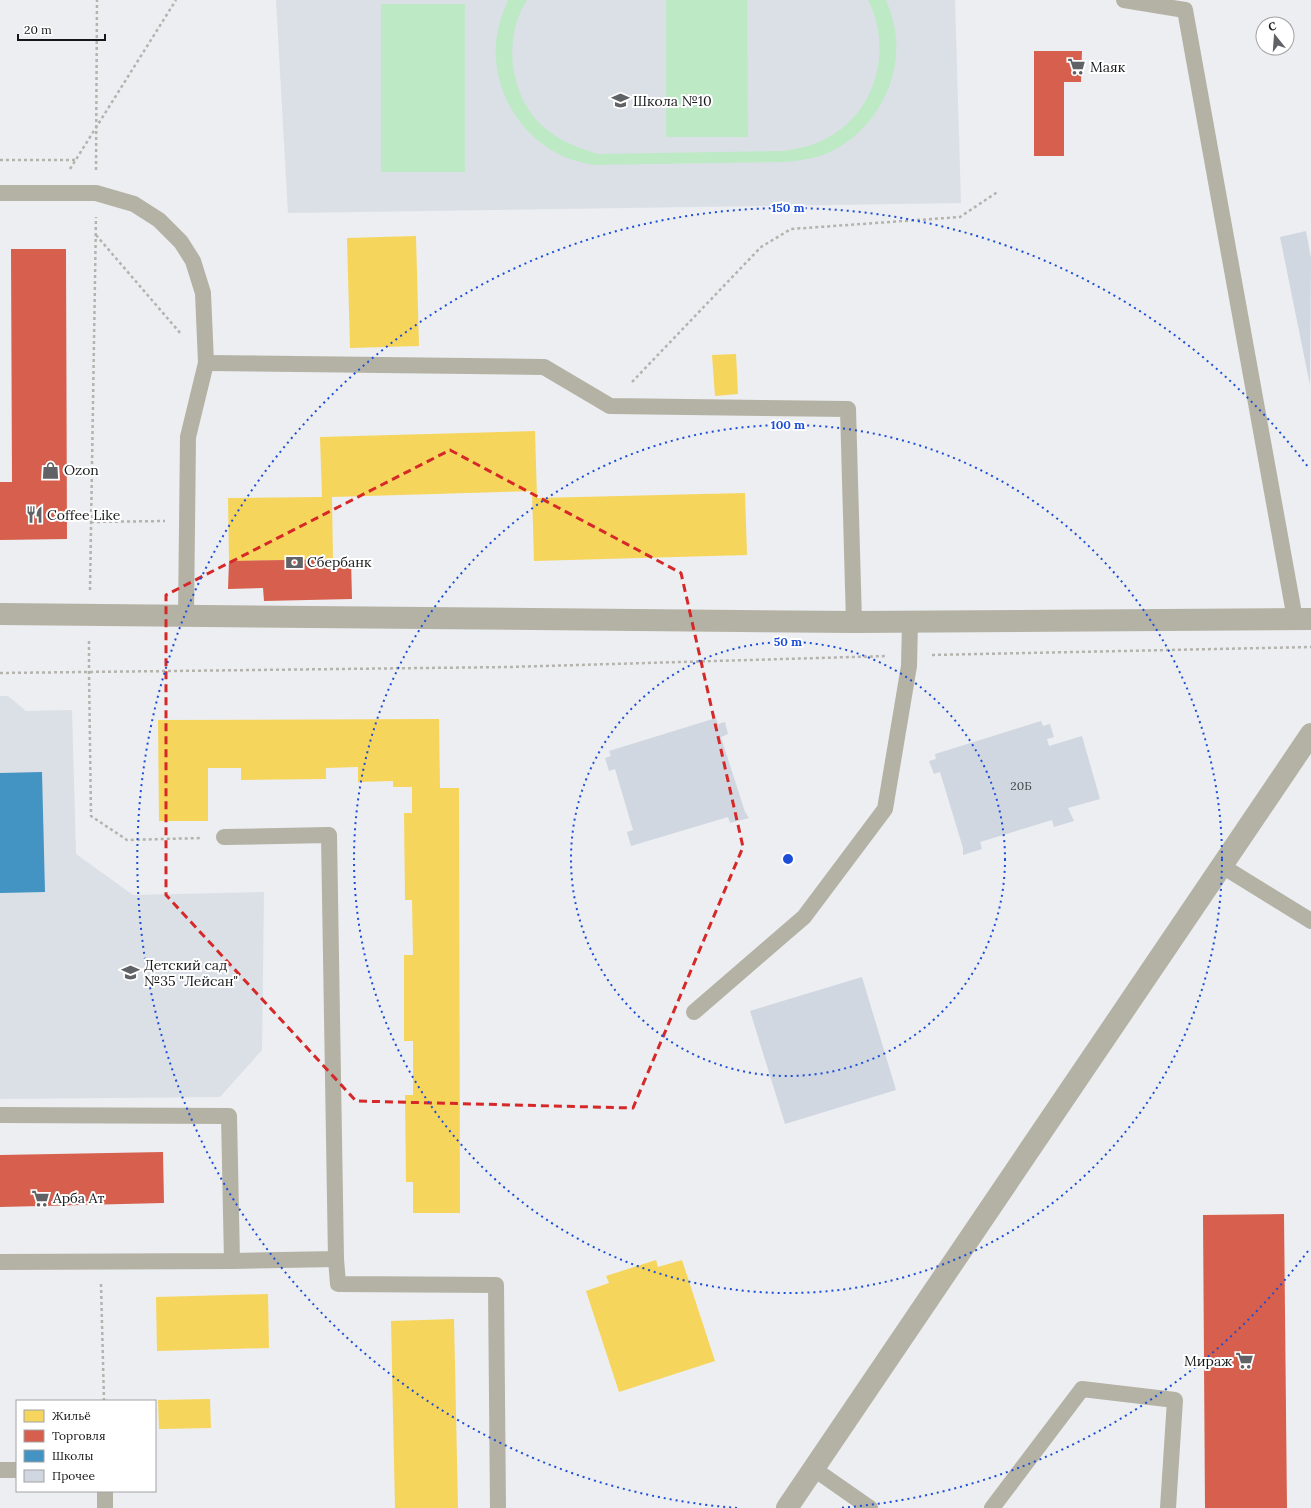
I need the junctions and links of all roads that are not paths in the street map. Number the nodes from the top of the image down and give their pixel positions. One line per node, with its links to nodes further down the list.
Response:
1 (1124, 0): 2 (lane)
2 (1185, 5): 7 (lane)
3 (0, 193): 4 (lane)
4 (206, 364): 6 (lane); 8 (lane)
5 (0, 614): 6 (street)
6 (186, 616): 8 (street)
7 (1303, 619): 9 (street)
8 (854, 622): 9 (street)
9 (910, 622): 14 (lane)
10 (1311, 734): 12 (street)
11 (224, 837): 16 (lane)
12 (1222, 866): 13 (lane); 19 (street)
13 (1311, 921)
14 (694, 1012)
15 (0, 1115): 17 (lane)
16 (336, 1259): 17 (lane); 24 (lane)
17 (232, 1261): 18 (lane)
18 (0, 1262)
19 (814, 1469): 25 (street); 26 (lane)
20 (0, 1470): 21 (lane)
21 (16, 1470)
22 (105, 1492): 23 (lane)
23 (105, 1508)
24 (498, 1508)
25 (787, 1508)
26 (870, 1508)
27 (992, 1508): 28 (lane)
28 (1168, 1508)

